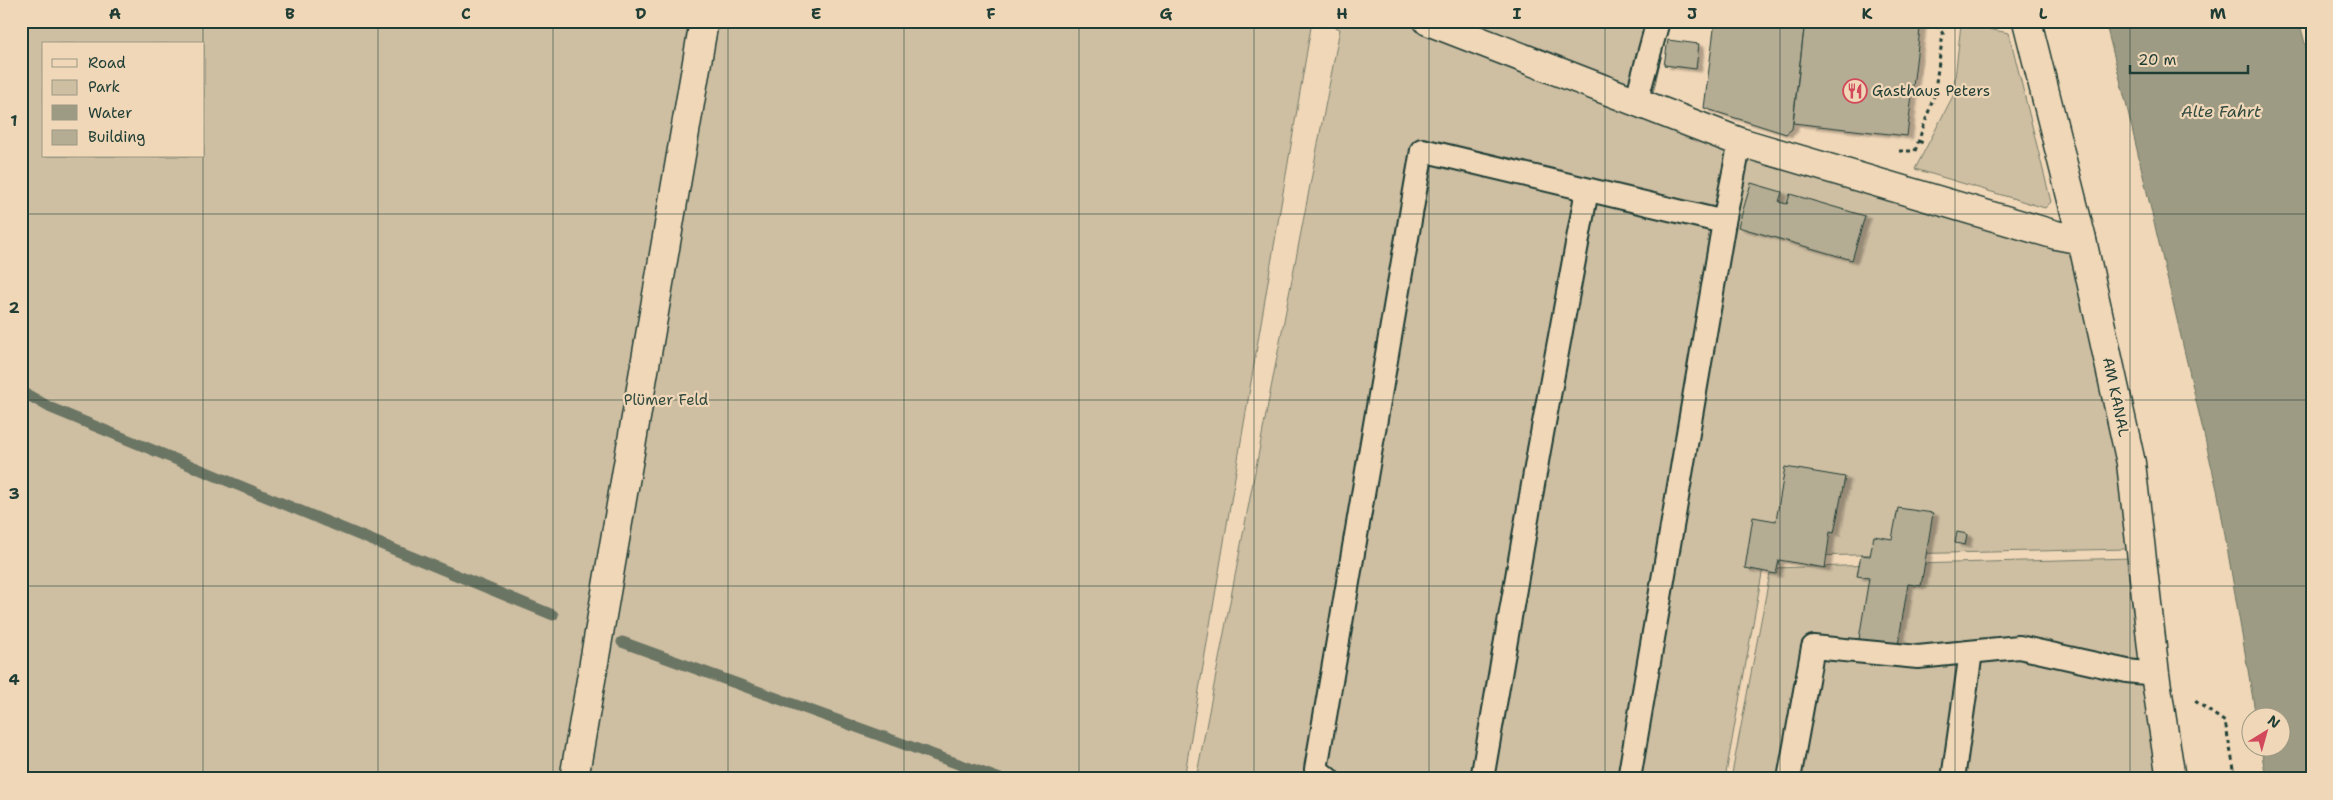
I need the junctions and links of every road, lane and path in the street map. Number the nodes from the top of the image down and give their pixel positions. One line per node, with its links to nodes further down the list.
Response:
1 (704, 21): 16 (street)
2 (1428, 21): 6 (street)
3 (1658, 21): 6 (lane)
4 (1935, 21): 7 (path)
5 (2027, 21): 13 (street, AM KANAL)
6 (1636, 102): 8 (street)
7 (1918, 141): 9 (path); 10 (path)
8 (1740, 142): 10 (street); 12 (lane)
9 (1926, 144)
10 (1867, 179): 13 (street)
11 (1587, 190): 12 (lane); 17 (lane); 18 (lane)
12 (1724, 222): 19 (lane)
13 (2082, 240): 15 (street, AM KANAL)
14 (1971, 652): 15 (lane); 20 (lane); 21 (lane)
15 (2156, 674): 22 (street, AM KANAL); 23 (path)
16 (574, 779)
17 (1328, 779)
18 (1482, 779)
19 (1629, 779)
20 (1789, 779)
21 (1953, 779)
22 (2171, 779)
23 (2236, 779)

